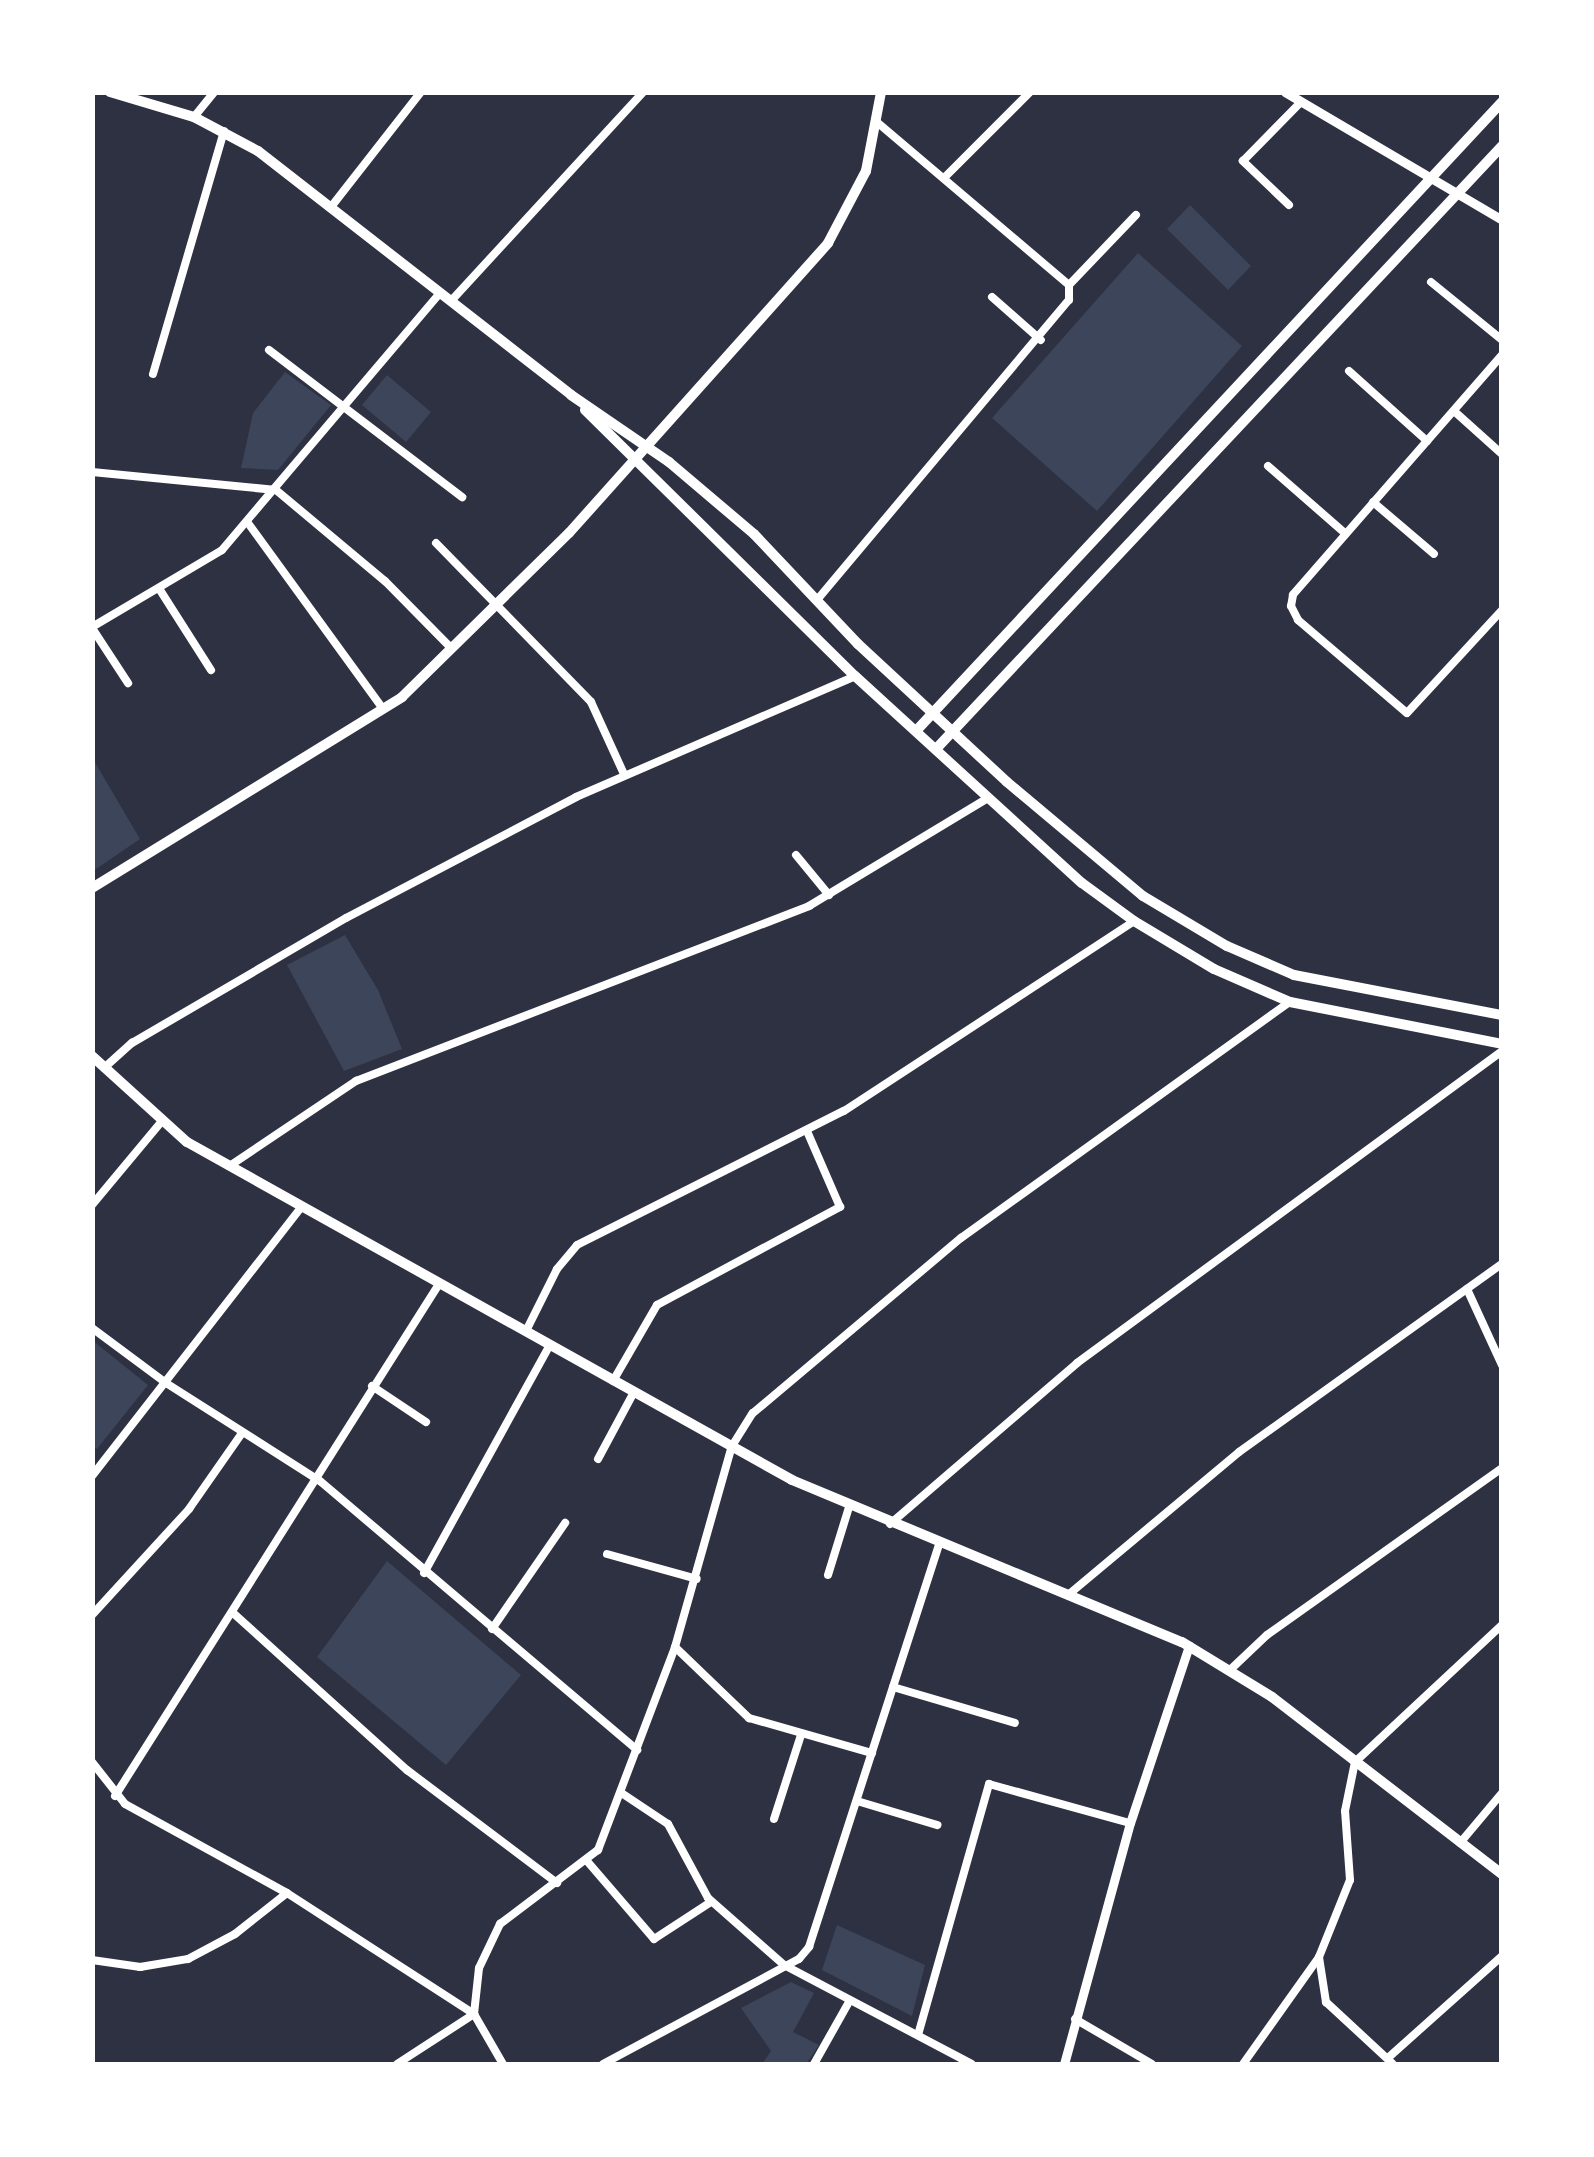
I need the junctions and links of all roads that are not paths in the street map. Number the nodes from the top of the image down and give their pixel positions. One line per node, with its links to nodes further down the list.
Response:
1 (110, 92): 10 (main road)
2 (214, 92): 10 (street)
3 (421, 92): 18 (street)
4 (643, 92): 25 (street)
5 (881, 92): 11 (main road)
6 (1030, 92): 14 (street)
7 (1285, 92): 8 (street)
8 (1301, 102): 15 (street); 17 (street)
9 (1502, 102): 15 (main road)
10 (194, 117): 12 (main road)
11 (877, 122): 14 (street); 36 (main road)
12 (224, 131): 18 (main road); 31 (street)
13 (1502, 146): 16 (main road)
14 (946, 177): 22 (street)
15 (1425, 180): 16 (street); 58 (main road)
16 (1454, 196): 20 (street); 60 (main road)
17 (1289, 205)
18 (331, 207): 23 (main road)
19 (1136, 216): 22 (street)
20 (1502, 220)
21 (1431, 282): 27 (street)
22 (1069, 285): 26 (street)
23 (440, 292): 25 (main road); 33 (street)
24 (992, 297): 26 (street)
25 (451, 301): 32 (main road)
26 (1040, 340): 49 (street)
27 (1502, 340)
28 (269, 350): 33 (street)
29 (1502, 355): 34 (street)
30 (1349, 370): 35 (street)
31 (153, 374)
32 (571, 395): 36 (main road); 38 (main road)
33 (344, 408): 41 (street); 42 (street)
34 (1454, 411): 35 (street); 37 (street)
35 (1428, 441): 43 (street)
36 (648, 446): 38 (main road); 49 (main road)
37 (1502, 454)
38 (635, 460): 50 (main road); 55 (main road)
39 (1268, 466): 45 (street)
40 (92, 472): 41 (street)
41 (276, 490): 44 (street); 53 (street)
42 (462, 497)
43 (1373, 502): 45 (street); 47 (street)
44 (248, 524): 48 (street); 57 (street)
45 (1346, 534): 51 (street)
46 (436, 543): 50 (street)
47 (1434, 554)
48 (160, 590): 52 (street); 54 (street)
49 (817, 600): 58 (main road)
50 (498, 603): 53 (main road); 62 (street)
51 (1502, 610)
52 (92, 628): 56 (street)
53 (452, 649): 57 (main road)
54 (211, 670)
55 (855, 676): 59 (main road); 62 (street)
56 (128, 683)
57 (383, 709): 65 (main road)
58 (932, 712): 59 (main road); 60 (main road)
59 (916, 731): 61 (main road)
60 (953, 732): 61 (main road); 69 (main road)
61 (936, 749): 63 (main road)
62 (624, 774): 72 (street)
63 (988, 798): 66 (street); 67 (main road)
64 (796, 856): 66 (street)
65 (92, 888)
66 (829, 894): 75 (street)
67 (1134, 921): 68 (main road); 74 (street)
68 (1290, 1002): 70 (main road); 91 (street)
69 (1502, 1015)
70 (1502, 1048): 98 (street)
71 (92, 1056): 72 (main road)
72 (104, 1068): 73 (main road)
73 (162, 1121): 75 (main road); 76 (street)
74 (807, 1131): 82 (street); 85 (street)
75 (231, 1165): 77 (main road)
76 (94, 1199)
77 (302, 1206): 79 (main road); 86 (street)
78 (1502, 1264): 80 (street)
79 (439, 1284): 82 (main road); 87 (street)
80 (1467, 1288): 84 (street); 104 (street)
81 (92, 1328): 86 (street)
82 (526, 1331): 83 (main road)
83 (550, 1344): 85 (main road); 101 (street)
84 (1502, 1365)
85 (613, 1381): 88 (main road)
86 (166, 1383): 90 (street); 94 (street)
87 (372, 1386): 89 (street); 95 (street)
88 (634, 1392): 91 (main road); 92 (street)
89 (426, 1422)
90 (242, 1433): 95 (street); 106 (street)
91 (732, 1446): 96 (main road); 103 (street)
92 (598, 1458)
93 (1502, 1468): 111 (street)
94 (92, 1476)
95 (316, 1478): 101 (street); 105 (street)
96 (849, 1507): 98 (main road); 102 (street)
97 (565, 1523): 108 (street)
98 (890, 1524): 99 (main road)
99 (939, 1545): 104 (main road); 112 (street)
100 (607, 1554): 103 (street)
101 (424, 1573): 108 (street)
102 (828, 1575)
103 (697, 1579): 110 (street)
104 (1068, 1595): 109 (main road)
105 (232, 1612): 121 (street); 129 (street)
106 (92, 1616)
107 (1502, 1626): 118 (street)
108 (492, 1629): 115 (street)
109 (1189, 1646): 111 (main road); 124 (street)
110 (675, 1647): 114 (street); 115 (street)
111 (1230, 1670): 118 (main road)
112 (893, 1688): 113 (street); 116 (street)
113 (1014, 1722)
114 (801, 1735): 116 (street); 123 (street)
115 (637, 1750): 120 (street)
116 (872, 1754): 122 (street)
117 (92, 1762): 121 (street)
118 (1355, 1762): 126 (main road); 133 (street)
119 (1502, 1793): 126 (street)
120 (622, 1794): 127 (street); 131 (street)
121 (115, 1796): 130 (street)
122 (857, 1801): 125 (street); 135 (street)
123 (774, 1819)
124 (1130, 1824): 138 (street); 139 (street)
125 (937, 1825)
126 (1460, 1843): 128 (main road)
127 (588, 1861): 129 (street); 131 (street)
128 (1502, 1874)
129 (557, 1883): 137 (street)
130 (288, 1893): 134 (street); 137 (street)
131 (711, 1902): 135 (street)
132 (1502, 1956): 140 (street)
133 (1319, 1957): 140 (street); 148 (street)
134 (92, 1960)
135 (784, 1964): 136 (street); 143 (street)
136 (849, 2002): 139 (street); 144 (street)
137 (474, 2014): 141 (street); 142 (street)
138 (1074, 2019): 146 (street); 147 (street)
139 (918, 2034): 145 (street)
140 (1391, 2061)
141 (397, 2064)
142 (503, 2064)
143 (604, 2064)
144 (814, 2064)
145 (972, 2064)
146 (1064, 2064)
147 (1152, 2064)
148 (1242, 2064)

